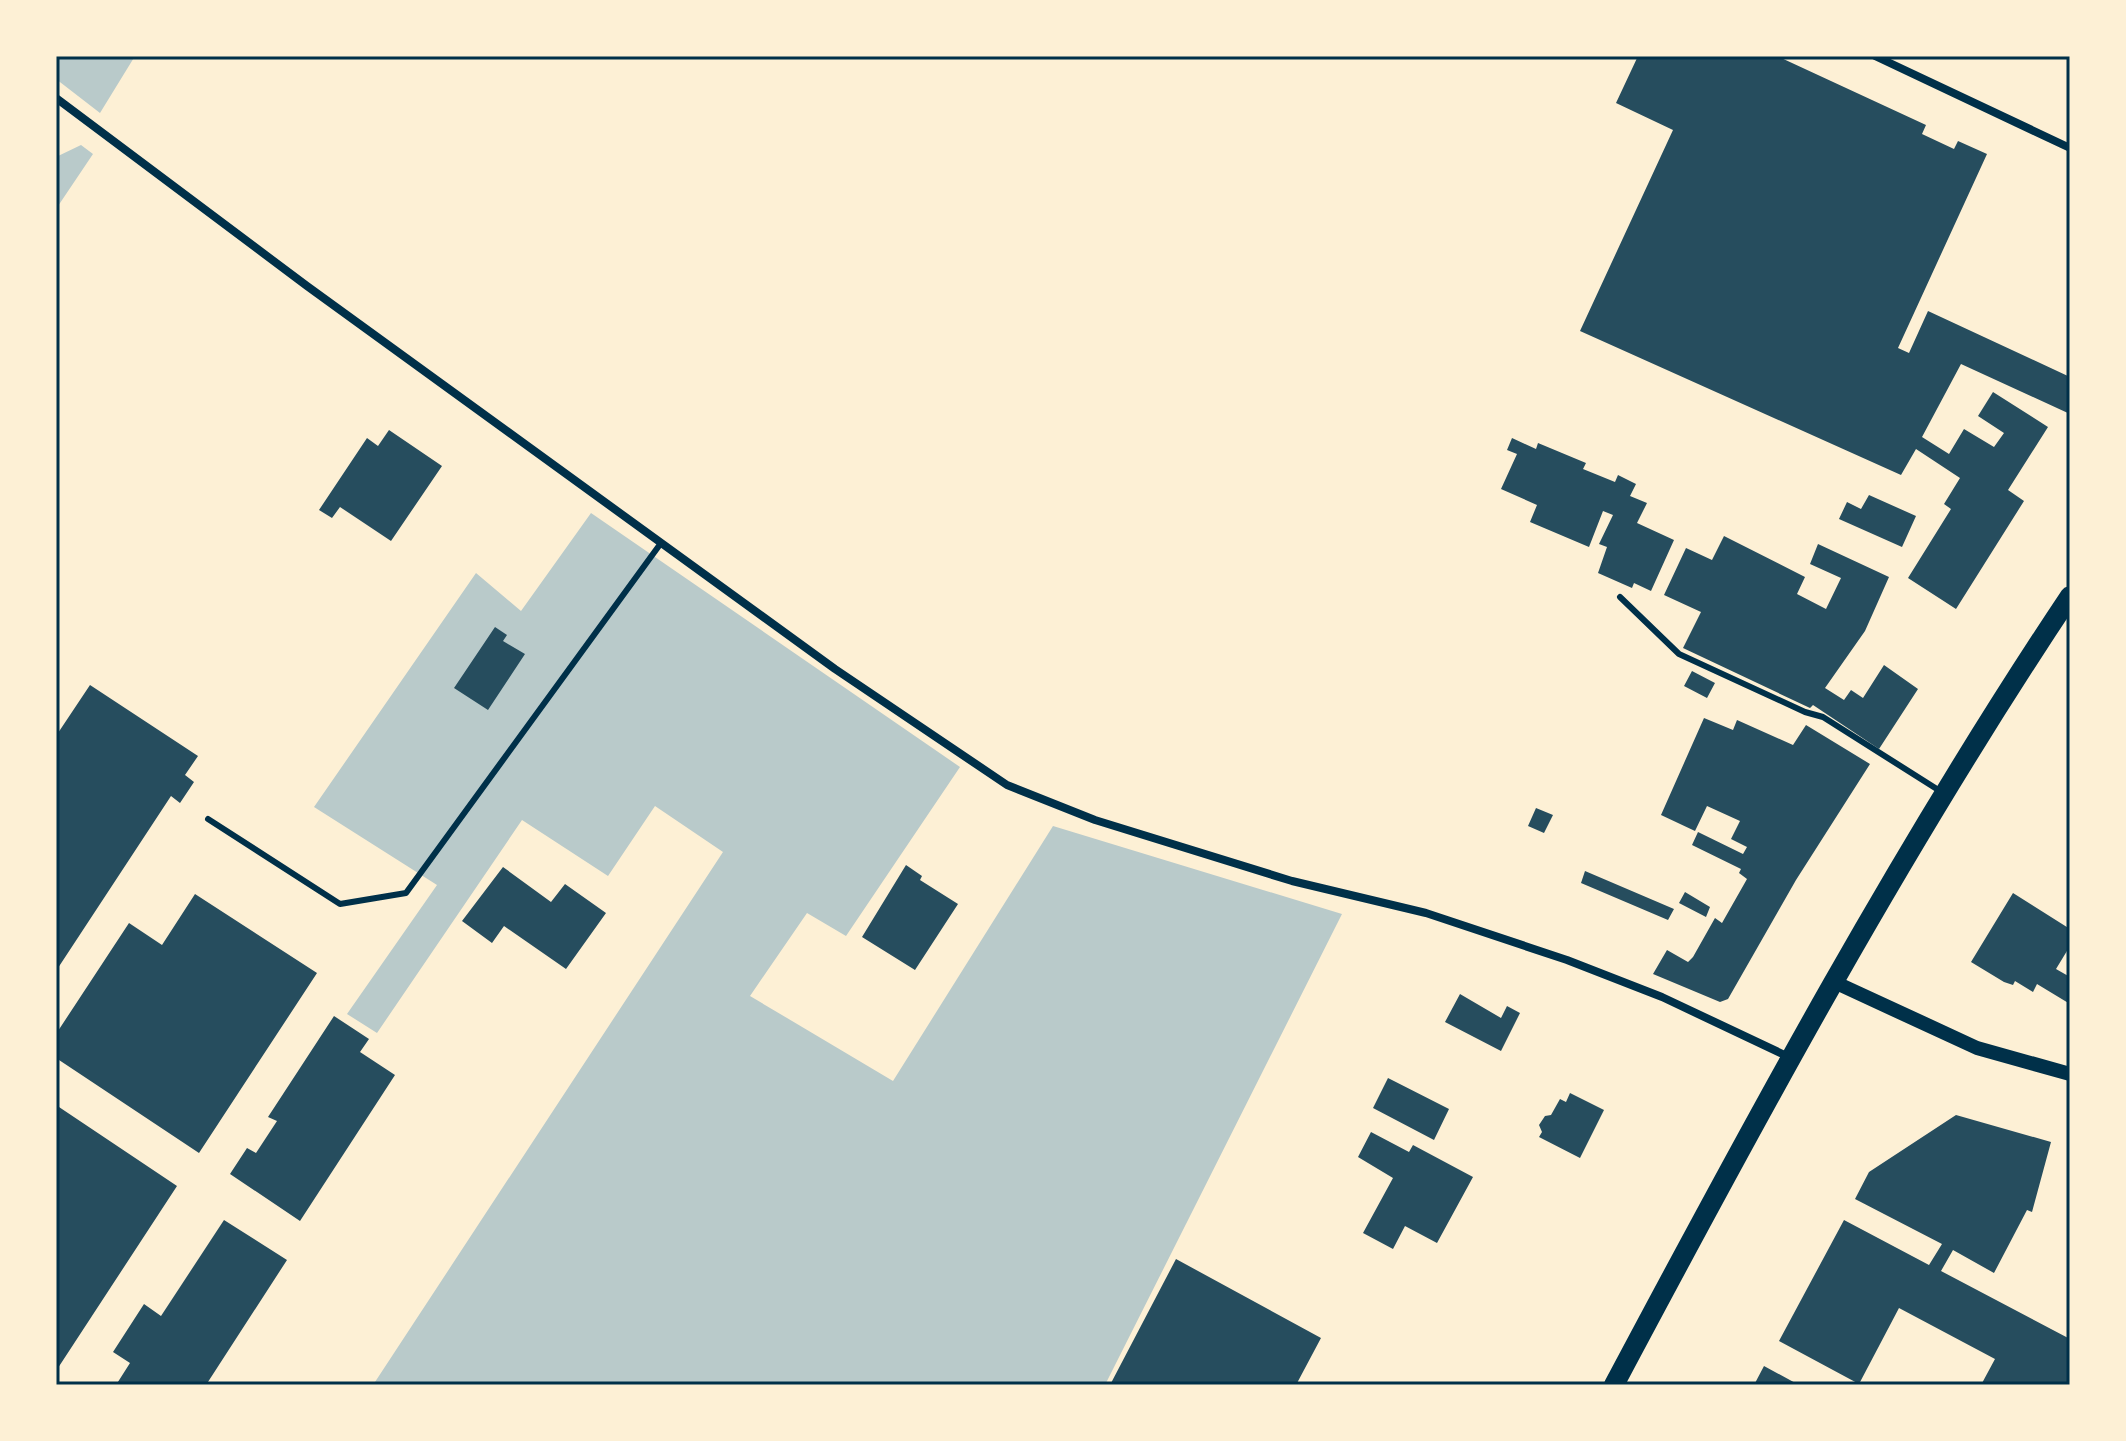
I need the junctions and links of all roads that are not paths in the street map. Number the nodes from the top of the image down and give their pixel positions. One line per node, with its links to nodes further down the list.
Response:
1 (1875, 56): 3 (street)
2 (56, 98): 4 (street)
3 (2070, 148)
4 (661, 543): 8 (lane); 10 (street)
5 (2070, 596): 7 (main road)
6 (1620, 597): 7 (lane)
7 (1943, 793): 9 (main road)
8 (208, 819)
9 (1832, 981): 10 (main road); 11 (street)
10 (1789, 1058): 12 (main road)
11 (2070, 1074)
12 (1614, 1385)

